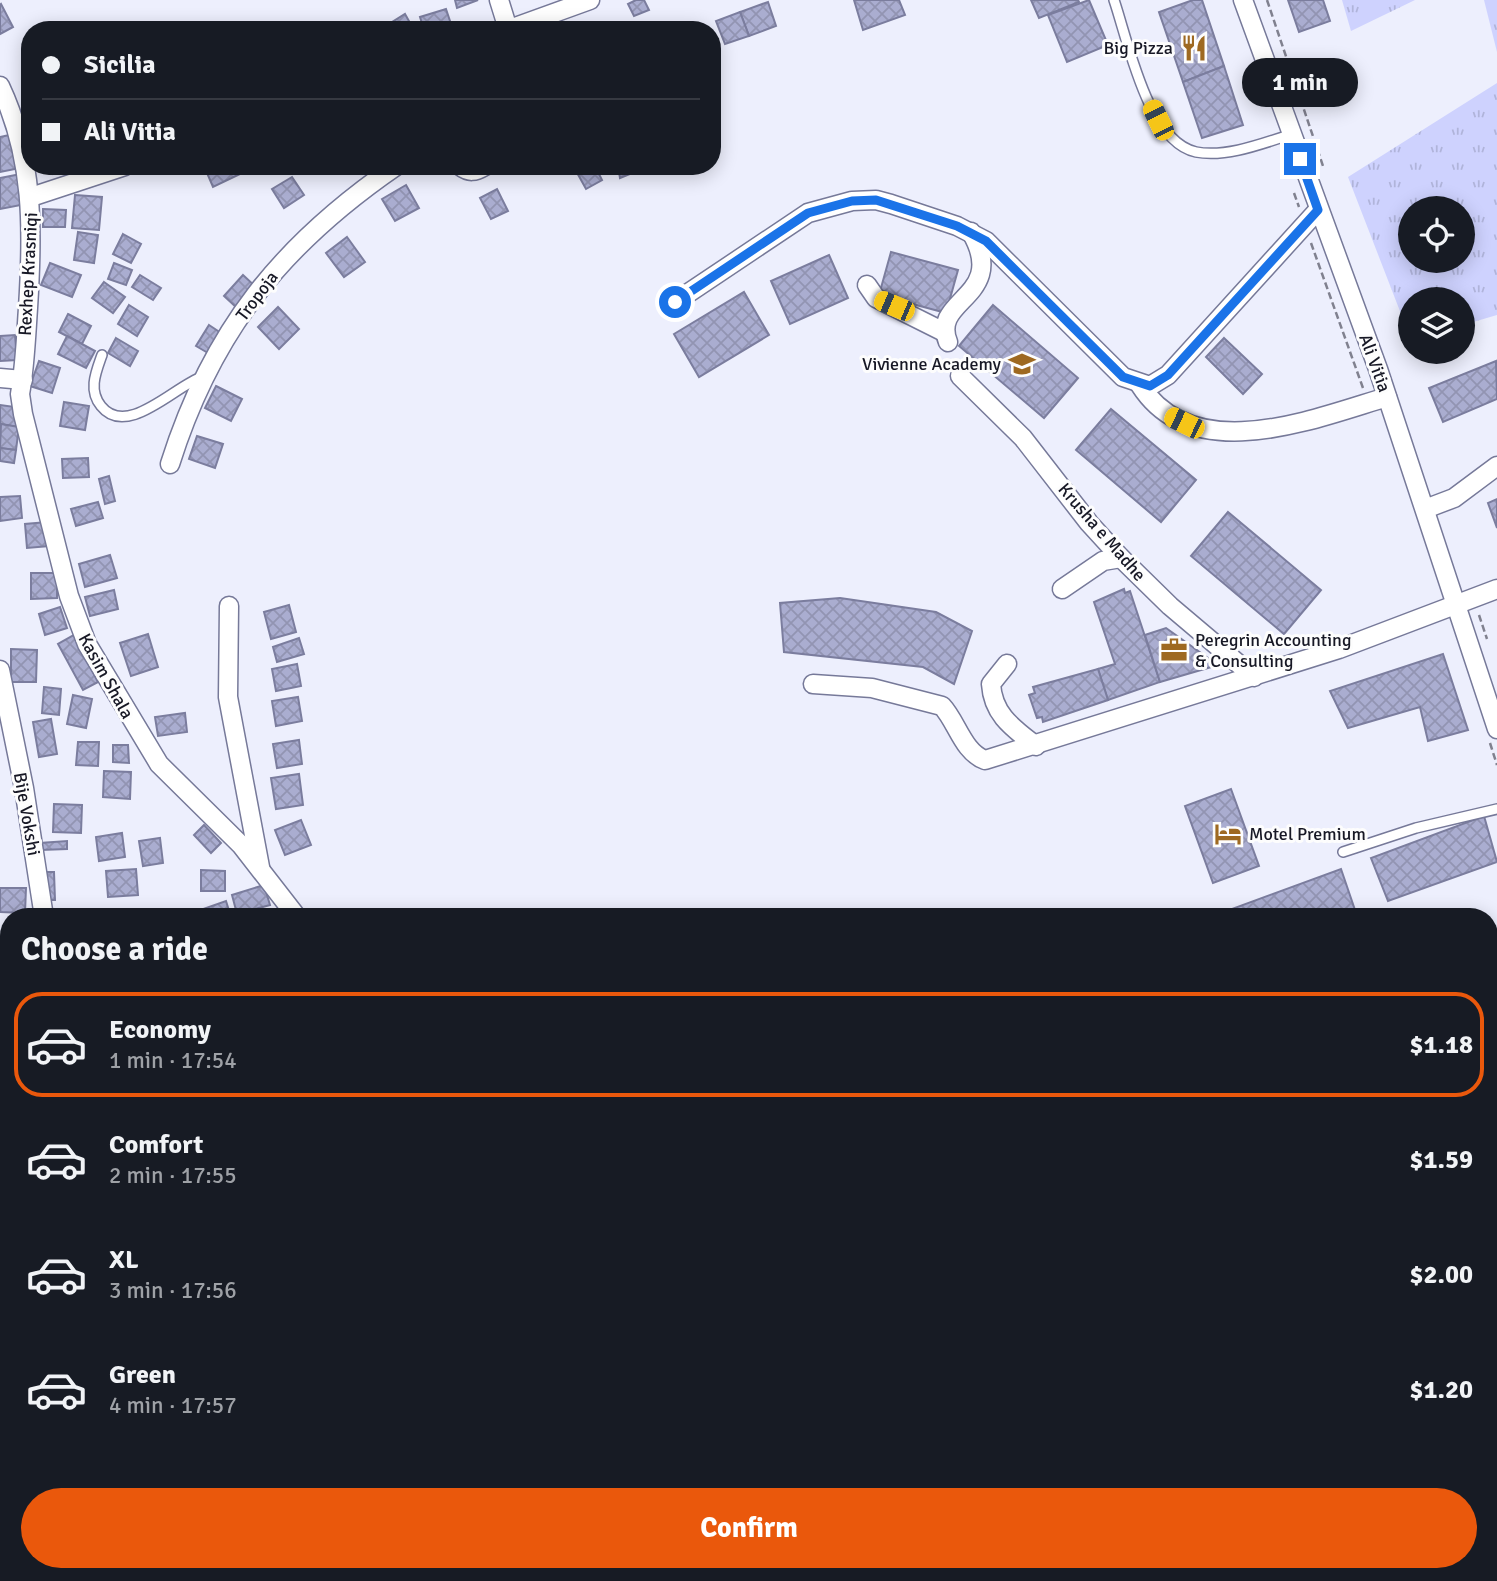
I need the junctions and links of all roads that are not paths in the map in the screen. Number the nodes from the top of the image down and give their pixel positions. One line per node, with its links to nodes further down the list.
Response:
1 (499, 0): 5 (street)
2 (590, 0): 6 (street)
3 (1114, 0): 9 (lane)
4 (1243, 0): 9 (street, Ali Vitia)
5 (505, 21)
6 (533, 21)
7 (0, 86): 8 (street, Rexhep Krasniqi)
8 (15, 122): 10 (street, Rexhep Krasniqi)
9 (1292, 134): 15 (street, Ali Vitia)
10 (21, 150)
11 (26, 175): 14 (street, Rexhep Krasniqi)
12 (98, 175): 14 (street)
13 (384, 175): 21 (street, Tropoja)
14 (31, 197): 23 (street, Rexhep Krasniqi)
15 (1318, 210): 24 (street); 25 (street, Ali Vitia)
16 (971, 232): 17 (street); 18 (street); 24 (street)
17 (867, 285)
18 (675, 302)
19 (102, 355): 21 (lane)
20 (960, 376): 29 (street, Krusha e Madhe)
21 (202, 377): 26 (street, Tropoja)
22 (0, 379): 23 (street)
23 (23, 380): 42 (street, Kasim Shala)
24 (1140, 385): 25 (street)
25 (1387, 397): 28 (street, Ali Vitia)
26 (170, 464)
27 (1497, 466): 28 (street)
28 (1425, 509): 32 (street, Ali Vitia)
29 (1121, 558): 30 (street); 36 (street, Krusha e Madhe)
30 (1062, 589)
31 (1497, 589): 32 (street)
32 (1457, 603): 36 (street); 38 (street, Ali Vitia)
33 (229, 606): 42 (street)
34 (1007, 664): 39 (street)
35 (0, 670): 44 (street, Bije Vokshi)
36 (1254, 677): 39 (street)
37 (813, 684): 39 (street)
38 (1497, 729)
39 (1036, 746)
40 (1497, 809): 41 (lane)
41 (1343, 852)
42 (260, 867): 43 (street, Kasim Shala)
43 (279, 895): 45 (street); 46 (street, Kasim Shala)
44 (43, 908)
45 (278, 908)
46 (290, 908)

